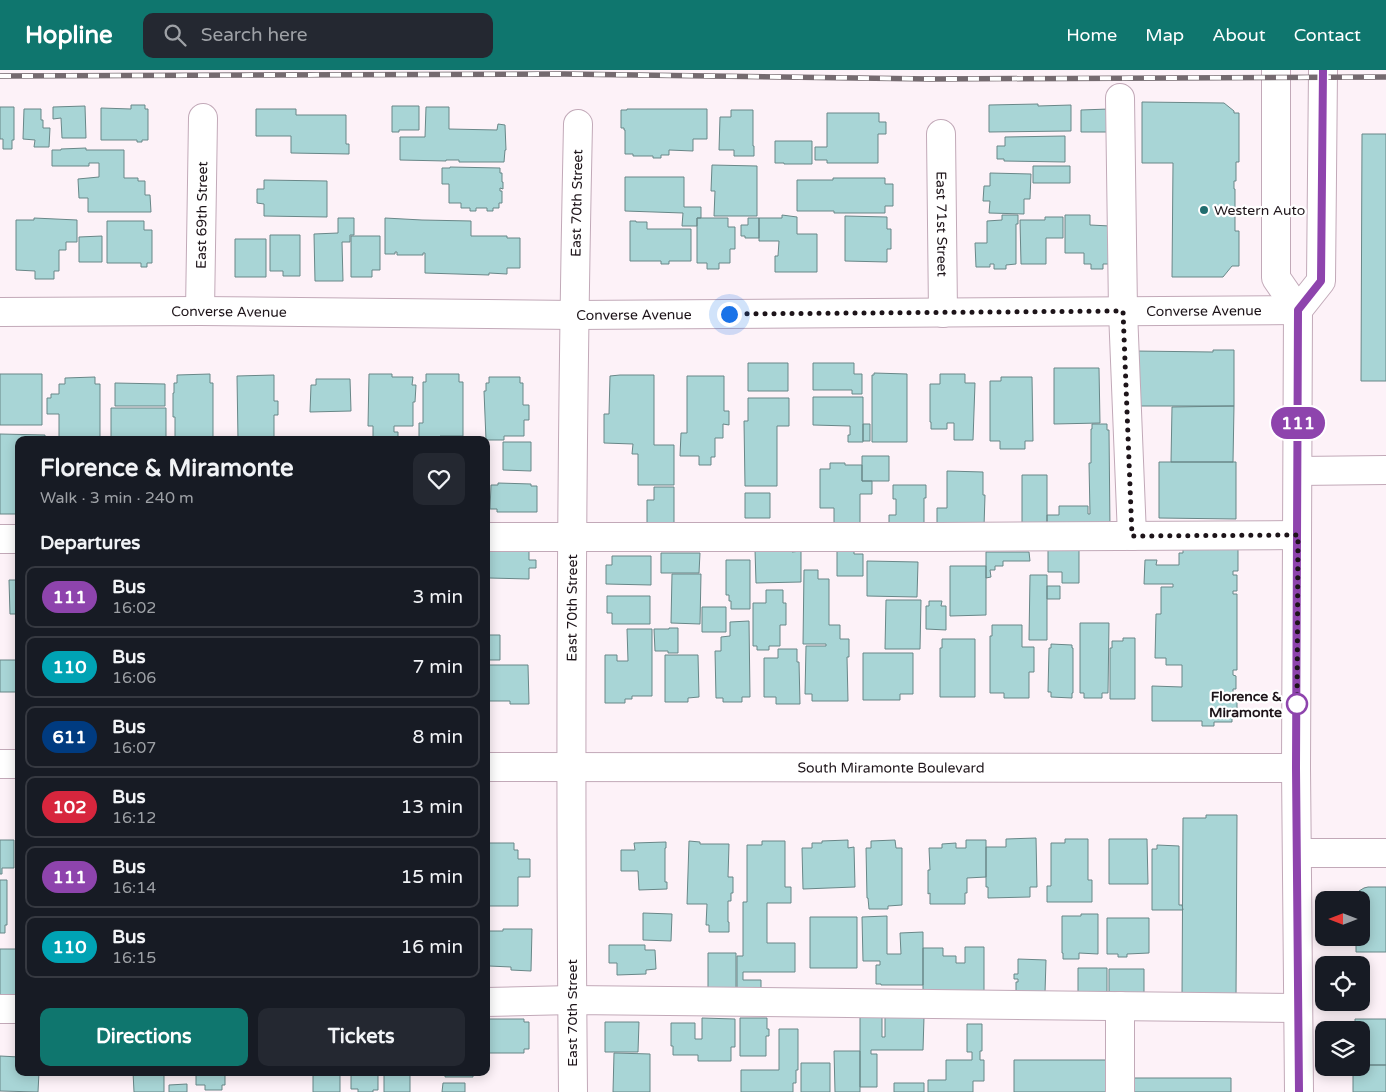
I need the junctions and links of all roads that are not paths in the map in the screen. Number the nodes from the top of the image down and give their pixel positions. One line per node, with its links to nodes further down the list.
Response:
1 (1276, 70): 7 (street)
2 (1323, 70): 7 (street)
3 (1120, 98): 9 (street)
4 (203, 118): 8 (street, East 69th Street)
5 (578, 124): 12 (street, East 70th Street)
6 (941, 134): 11 (street, East 71st Street)
7 (1298, 310): 9 (street, Converse Avenue); 14 (street)
8 (200, 311): 10 (street, Converse Avenue); 12 (street, Converse Avenue)
9 (1123, 311): 11 (street, Converse Avenue); 17 (street)
10 (0, 312)
11 (943, 313): 12 (street, Converse Avenue)
12 (574, 315): 16 (street, East 70th Street)
13 (1386, 470): 14 (street)
14 (1298, 471): 15 (street)
15 (1298, 535): 17 (street); 25 (street)
16 (572, 536): 17 (street); 18 (street); 24 (street, East 70th Street)
17 (1132, 536)
18 (490, 537)
19 (0, 539): 20 (street)
20 (15, 539)
21 (0, 764): 22 (street)
22 (15, 764)
23 (490, 767): 24 (street, South Miramonte Boulevard)
24 (571, 768): 25 (street, South Miramonte Boulevard); 28 (street, East 70th Street)
25 (1296, 768): 26 (street)
26 (1297, 853): 27 (street); 31 (street)
27 (1386, 853)
28 (572, 1000): 29 (street); 30 (street); 34 (street, East 70th Street)
29 (490, 1002)
30 (1120, 1006): 31 (street); 35 (street)
31 (1298, 1008): 36 (street)
32 (0, 1009): 33 (street)
33 (15, 1009)
34 (573, 1092)
35 (1120, 1092)
36 (1299, 1092)

